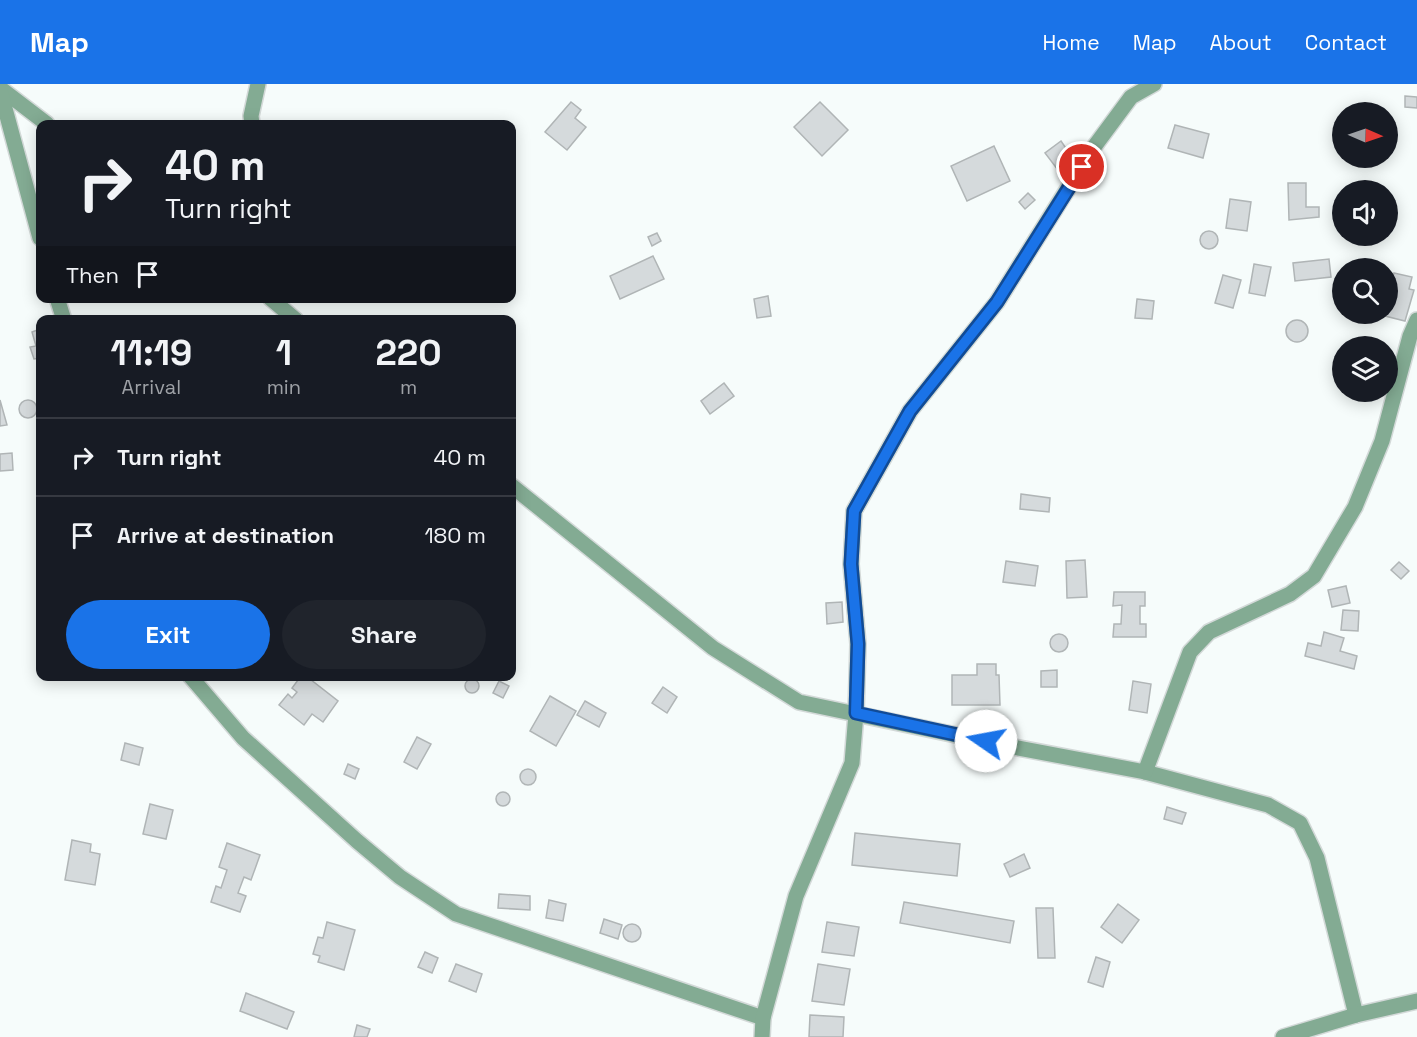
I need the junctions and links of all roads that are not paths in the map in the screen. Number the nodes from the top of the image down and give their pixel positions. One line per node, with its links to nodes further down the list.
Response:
1 (258, 84): 5 (street)
2 (1154, 84): 12 (street)
3 (0, 89): 4 (street); 6 (street)
4 (42, 120)
5 (253, 120)
6 (36, 223)
7 (276, 303): 8 (street)
8 (290, 315)
9 (1417, 320): 13 (street)
10 (516, 489): 12 (street)
11 (194, 681): 16 (street)
12 (856, 713): 13 (street); 16 (street)
13 (1145, 772): 15 (street)
14 (1417, 1000): 15 (street)
15 (1356, 1015): 18 (street)
16 (763, 1018): 17 (street)
17 (762, 1037)
18 (1283, 1037)

